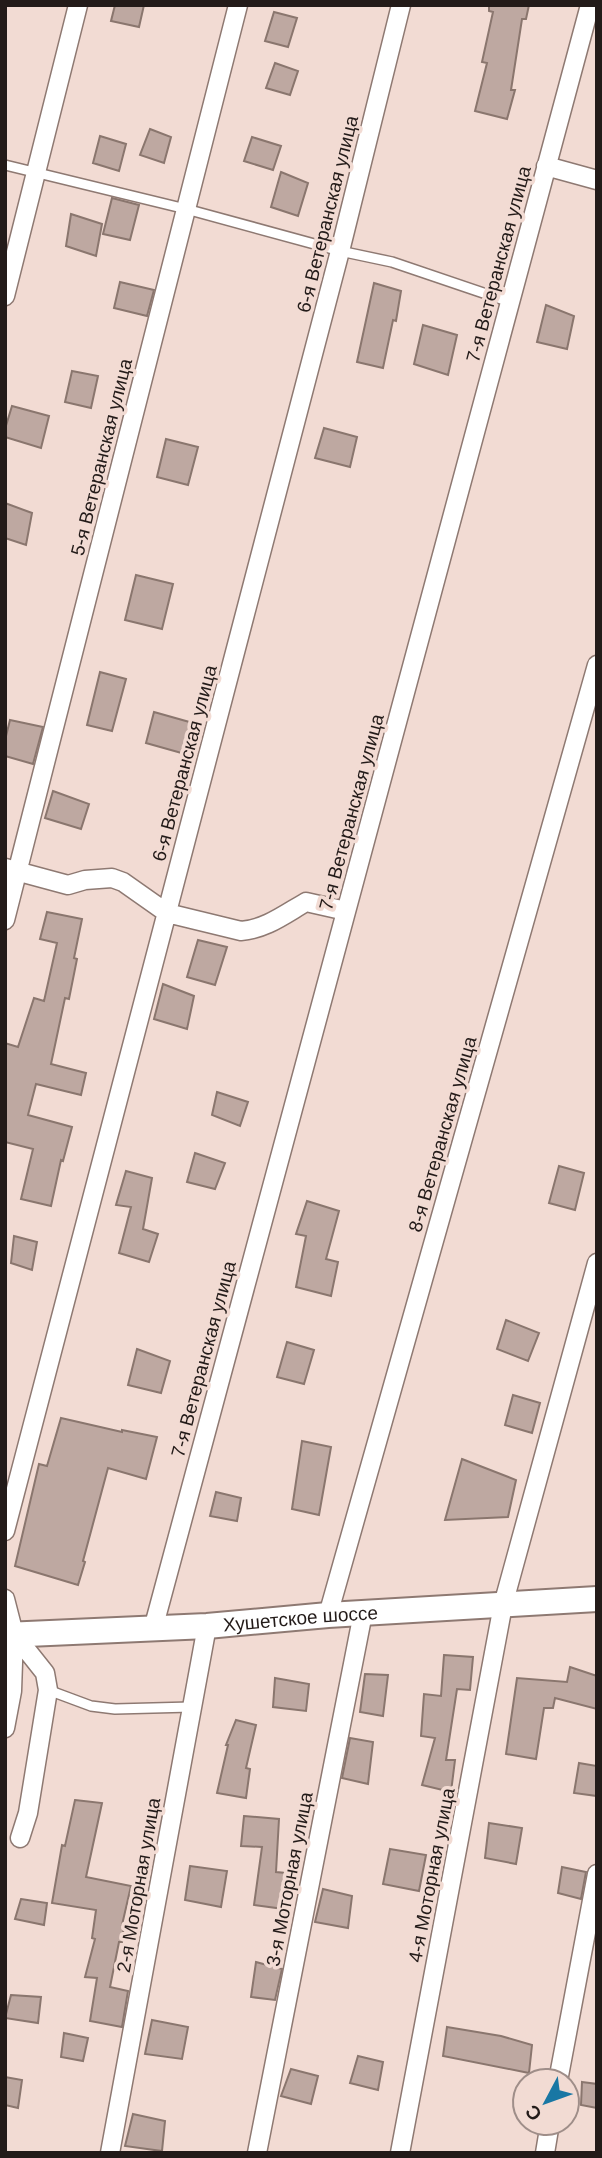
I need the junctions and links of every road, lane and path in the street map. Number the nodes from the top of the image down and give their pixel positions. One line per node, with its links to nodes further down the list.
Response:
1 (78, 5): 7 (street)
2 (238, 5): 9 (street, 5-я Ветеранская улица)
3 (401, 5): 10 (street, 6-я Ветеранская улица)
4 (590, 5): 6 (street, 7-я Ветеранская улица)
5 (5, 165): 7 (lane)
6 (546, 166): 8 (street); 12 (street, 7-я Ветеранская улица)
7 (36, 171): 9 (lane); 11 (street)
8 (597, 180)
9 (186, 209): 10 (lane); 14 (street, 5-я Ветеранская улица)
10 (340, 251): 12 (lane); 16 (street, 6-я Ветеранская улица)
11 (5, 296)
12 (510, 302): 15 (street, 7-я Ветеранская улица)
13 (597, 665): 24 (street, 8-я Ветеранская улица)
14 (11, 869): 16 (street); 17 (street, 5-я Ветеранская улица)
15 (346, 911): 16 (street); 26 (street, 7-я Ветеранская улица)
16 (167, 913): 19 (street, 6-я Ветеранская улица)
17 (5, 920)
18 (597, 1263): 22 (street, 4-я Моторная улица)
19 (5, 1531)
20 (5, 1599): 27 (street)
21 (597, 1599): 22 (main road, Хушетское шоссе)
22 (503, 1605): 23 (main road, Хушетское шоссе); 37 (street, 4-я Моторная улица)
23 (363, 1613): 24 (main road, Хушетское шоссе); 36 (street, 3-я Моторная улица)
24 (328, 1615): 25 (main road, Хушетское шоссе)
25 (207, 1626): 26 (main road, Хушетское шоссе); 30 (street, 2-я Моторная улица)
26 (153, 1629): 27 (main road, Хушетское шоссе)
27 (10, 1634): 28 (street); 29 (street)
28 (48, 1689): 30 (lane); 32 (street)
29 (9, 1691): 31 (street)
30 (191, 1707): 35 (street, 2-я Моторная улица)
31 (5, 1728)
32 (20, 1838)
33 (597, 1874): 34 (street)
34 (561, 2067)
35 (110, 2153)
36 (257, 2153)
37 (400, 2153)

